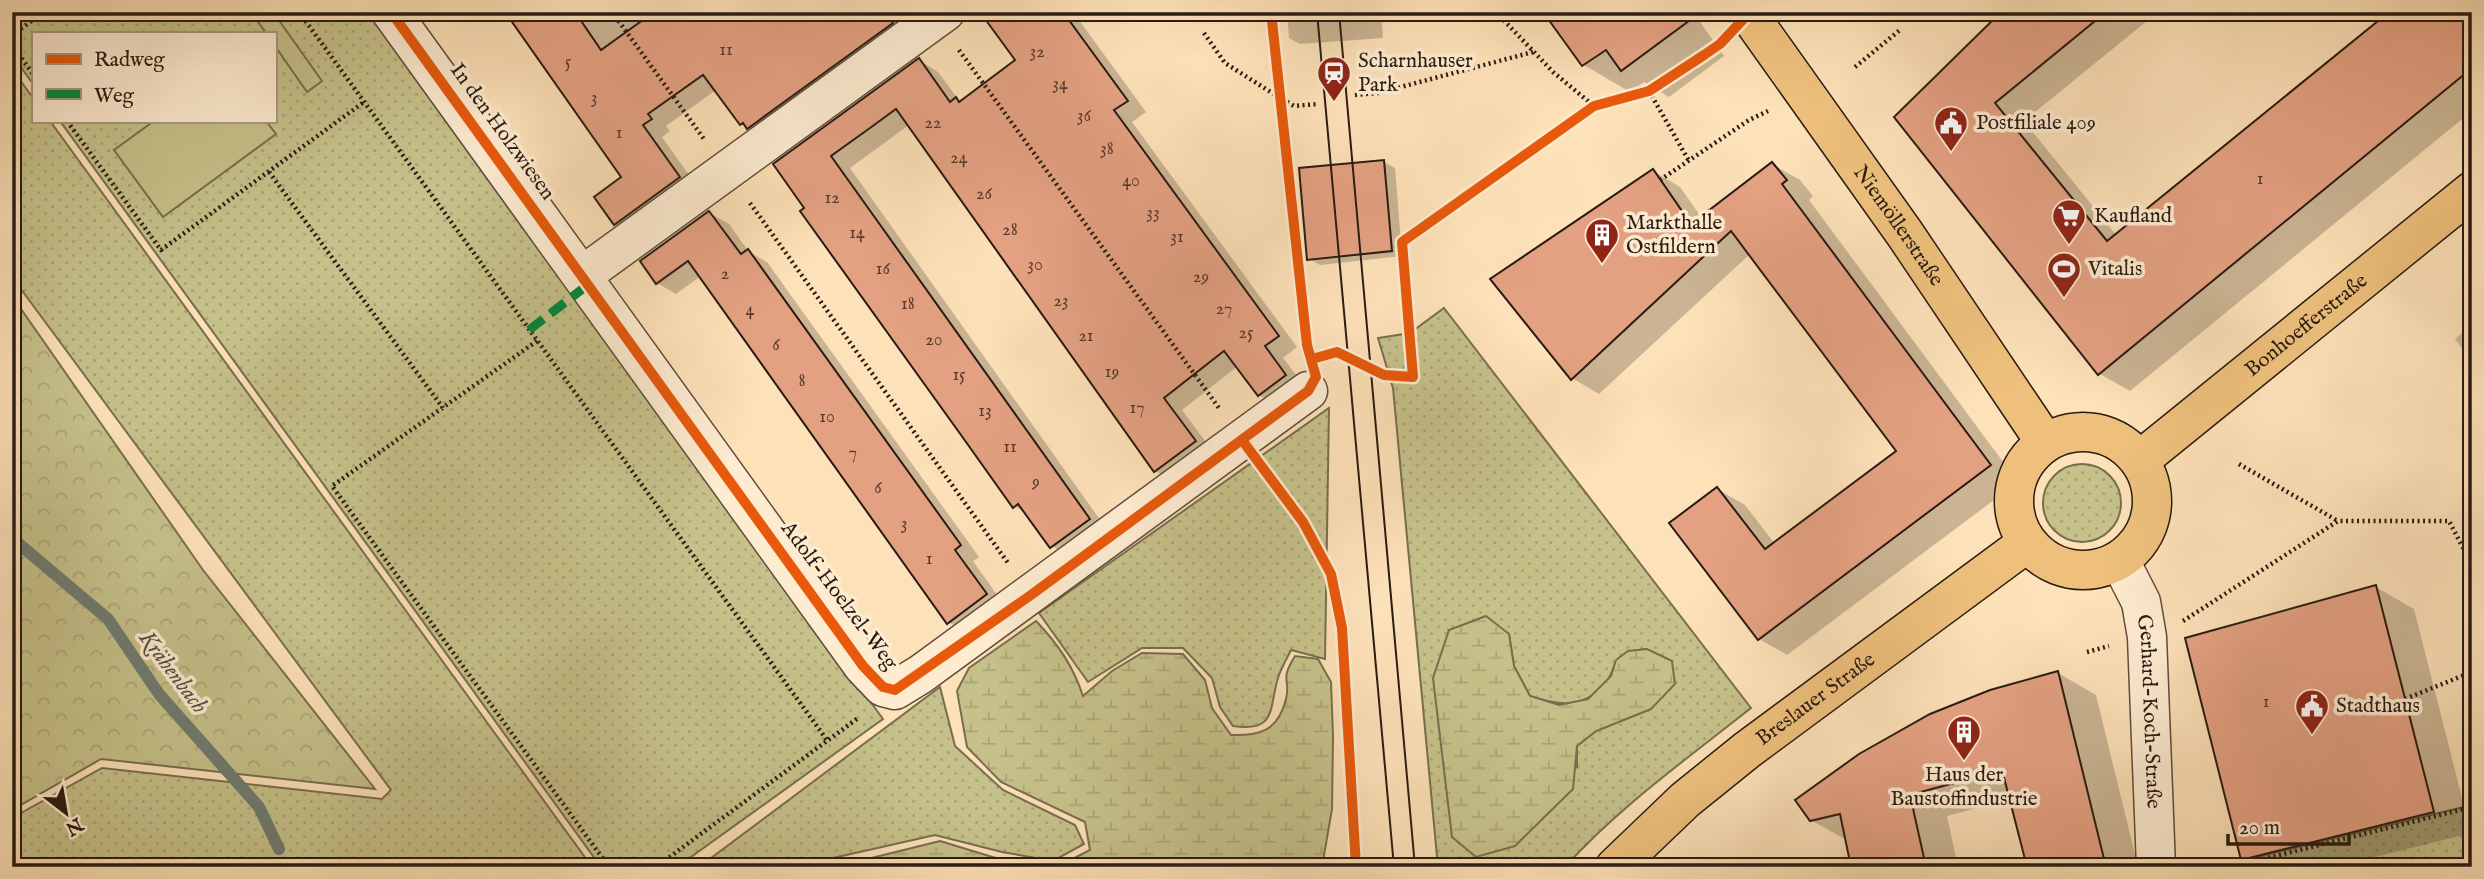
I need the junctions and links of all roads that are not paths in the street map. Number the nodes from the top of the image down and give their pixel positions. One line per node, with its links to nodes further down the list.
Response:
1 (391, 12): 5 (street, In den Holzwiesen)
2 (1749, 13): 7 (main road, Niemöllerstraße)
3 (941, 16): 5 (street)
4 (2472, 191): 8 (main road, Bonhoefferstraße)
5 (583, 275): 6 (street, Adolf-Hoelzel-Weg)
6 (1313, 369)
7 (2045, 442): 8 (main road); 9 (main road)
8 (2140, 460): 10 (main road)
9 (2027, 543): 10 (main road); 11 (main road, Breslauer Straße)
10 (2120, 561): 12 (street, Gerhard-Koch-Straße)
11 (1615, 867)
12 (2156, 867)

